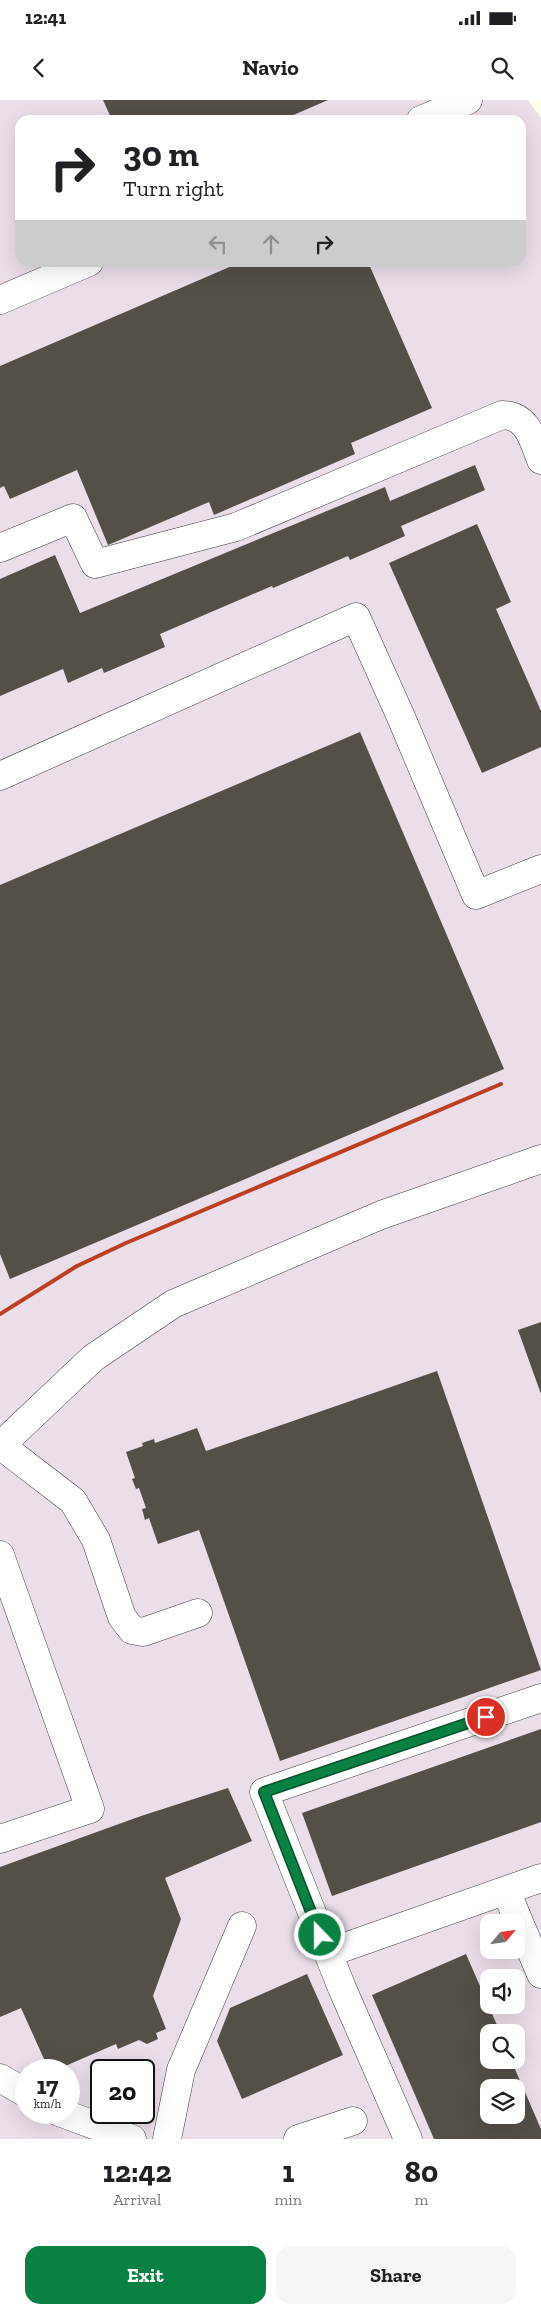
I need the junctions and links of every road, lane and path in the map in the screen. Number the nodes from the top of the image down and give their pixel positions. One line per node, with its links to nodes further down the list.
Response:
1 (468, 100): 2 (street)
2 (433, 115)
3 (76, 267): 4 (street)
4 (0, 300)
5 (541, 460): 6 (street)
6 (0, 548)
7 (0, 776): 8 (street)
8 (541, 869)
9 (541, 1159): 10 (street)
10 (0, 1446): 12 (street)
11 (0, 1555): 14 (street)
12 (198, 1613)
13 (541, 1698): 18 (street)
14 (0, 1839)
15 (541, 1878): 16 (street)
16 (506, 1891): 18 (street); 19 (street)
17 (242, 1926): 25 (street)
18 (328, 1953): 27 (street)
19 (541, 1974)
20 (0, 2078): 21 (street)
21 (15, 2087)
22 (80, 2120): 24 (street)
23 (353, 2121): 26 (street)
24 (132, 2139)
25 (167, 2139)
26 (298, 2139)
27 (408, 2139)

